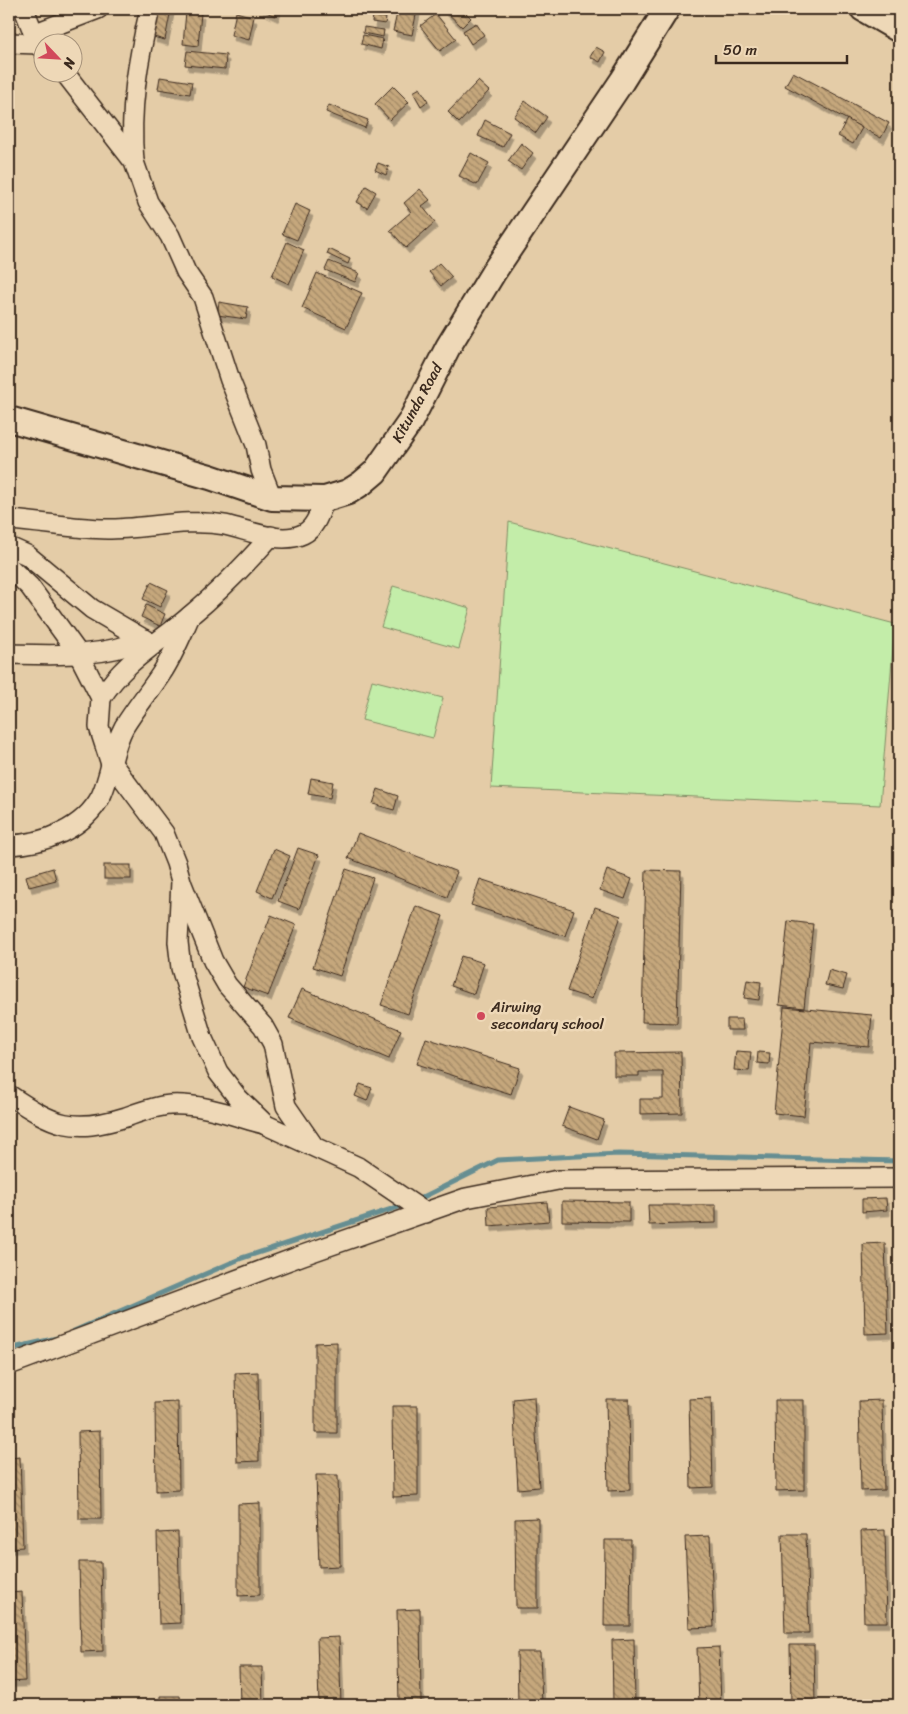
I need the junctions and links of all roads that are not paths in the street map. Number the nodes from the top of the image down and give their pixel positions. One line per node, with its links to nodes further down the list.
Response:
1 (24, 9): 7 (street)
2 (98, 9): 8 (street)
3 (150, 9): 12 (street)
4 (667, 9): 15 (street, Kitunda Road)
5 (863, 9): 6 (street)
6 (899, 30)
7 (34, 32)
8 (56, 32)
9 (32, 42): 10 (street)
10 (9, 43)
11 (72, 82): 12 (street)
12 (134, 162): 14 (street)
13 (9, 419): 14 (street, Kitunda Road)
14 (272, 498): 15 (street, Kitunda Road)
15 (325, 499): 17 (street)
16 (9, 520): 17 (street)
17 (271, 536): 20 (street)
18 (9, 547): 21 (street)
19 (9, 567): 22 (street)
20 (190, 616): 21 (street); 25 (street)
21 (148, 641): 22 (street); 24 (street)
22 (78, 653): 23 (street); 24 (street)
23 (9, 654)
24 (101, 698): 25 (street)
25 (110, 761): 26 (street); 27 (street)
26 (9, 845)
27 (180, 880): 29 (street); 30 (street)
28 (9, 1095): 29 (street)
29 (266, 1125): 30 (street)
30 (314, 1146): 32 (street)
31 (899, 1178): 32 (street)
32 (426, 1212): 33 (street)
33 (9, 1365)

